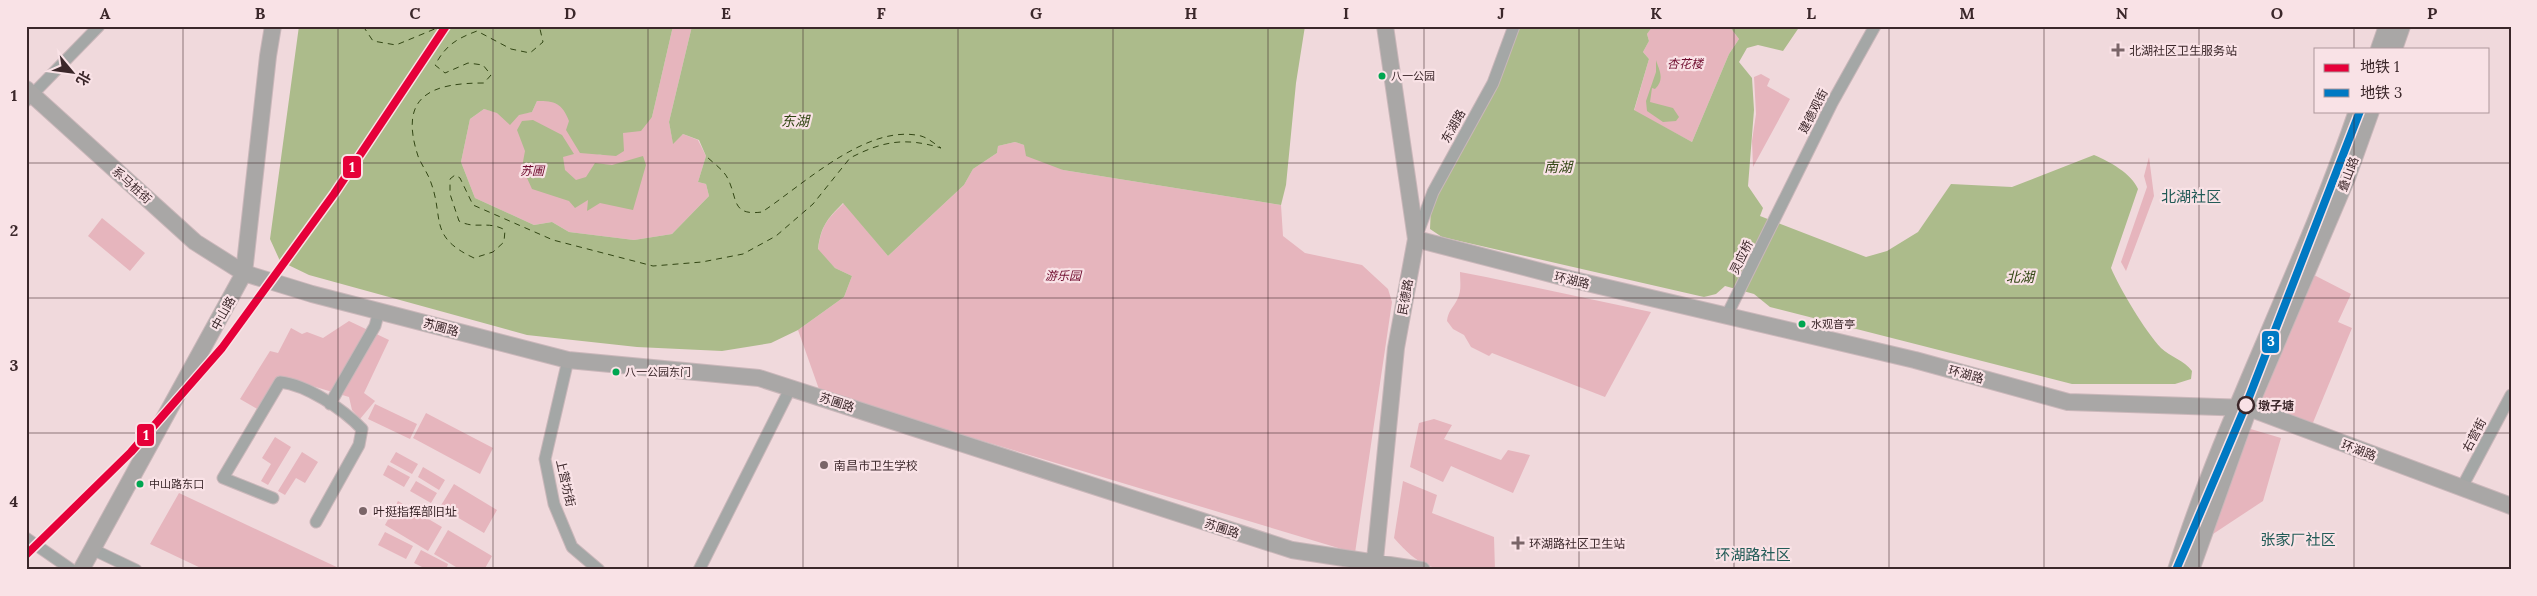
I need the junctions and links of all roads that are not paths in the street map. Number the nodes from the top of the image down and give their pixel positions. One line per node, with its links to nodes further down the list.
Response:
1 (99, 26): 10 (street)
2 (273, 26): 15 (main road, 中山路)
3 (1385, 26): 14 (main road, 民德路)
4 (1514, 26): 14 (street, 东湖路)
5 (1875, 26): 13 (street, 建德观街)
6 (2387, 26): 8 (main road)
7 (2402, 26): 9 (main road)
8 (2379, 48)
9 (2394, 48)
10 (28, 95): 15 (main road, 系马桩街)
11 (2357, 112): 22 (main road, 叠山路)
12 (2371, 112): 22 (main road, 叠山路)
13 (1779, 210): 17 (street, 灵应桥)
14 (1416, 239): 17 (main road, 环湖路); 29 (main road, 民德路)
15 (244, 272): 16 (main road, 苏圃路); 28 (main road, 中山路)
16 (378, 311): 18 (main road, 苏圃路); 21 (street)
17 (1727, 315): 22 (main road, 环湖路)
18 (568, 360): 19 (main road, 苏圃路); 33 (street, 上营坊街)
19 (790, 387): 29 (main road, 苏圃路); 34 (street)
20 (2511, 395): 23 (street, 右营街)
21 (330, 404): 24 (street); 26 (street)
22 (2242, 407): 23 (main road, 环湖路); 36 (main road, 叠山路); 37 (main road, 叠山路)
23 (2461, 488): 25 (main road, 环湖路)
24 (273, 498)
25 (2511, 506)
26 (316, 522)
27 (26, 538): 30 (street)
28 (92, 549): 31 (main road, 中山路); 32 (street)
29 (1374, 566): 35 (main road, 苏圃路)
30 (72, 570)
31 (81, 570)
32 (136, 570)
33 (599, 570)
34 (699, 570)
35 (1422, 570)
36 (2176, 570)
37 (2191, 570)

